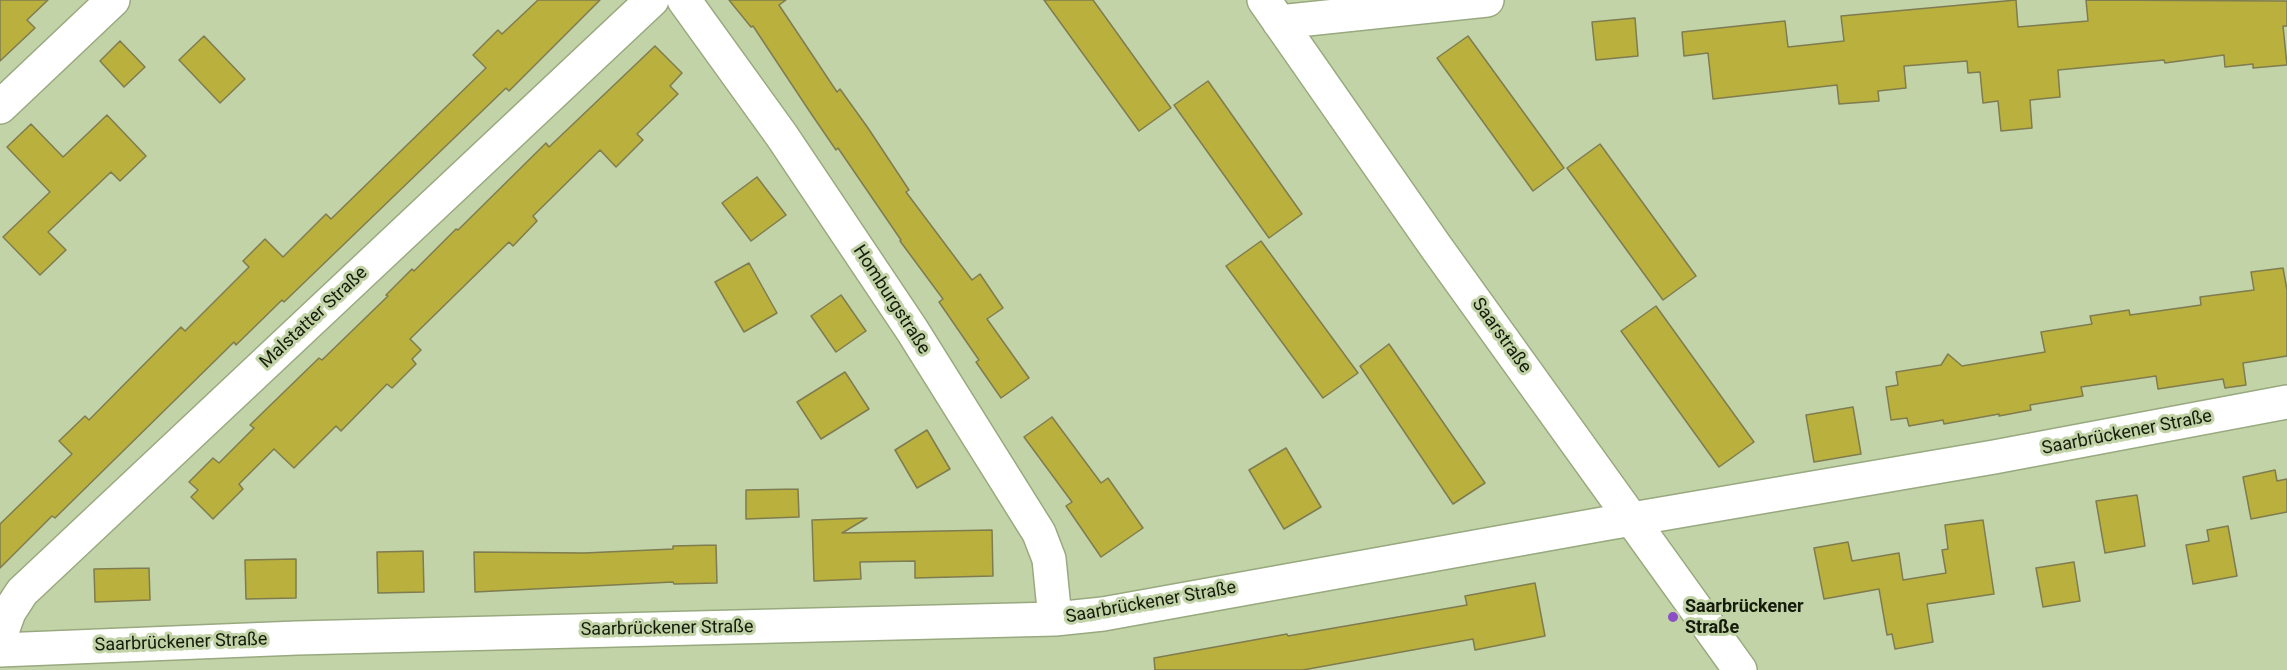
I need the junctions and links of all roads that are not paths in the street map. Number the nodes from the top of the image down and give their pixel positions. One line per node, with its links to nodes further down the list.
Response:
1 (113, 0): 6 (street)
2 (652, 0): 10 (street, Malstatter Straße)
3 (684, 0): 9 (street, Homburgstraße)
4 (1488, 0): 5 (street)
5 (1271, 11): 8 (street, Saarstraße)
6 (0, 107)
7 (2287, 402): 8 (street, Saarbrückener Straße)
8 (1632, 519): 9 (street, Saarbrückener Straße); 11 (street, Saarstraße)
9 (1055, 619): 10 (street, Saarbrückener Straße)
10 (0, 650)
11 (1740, 670)

